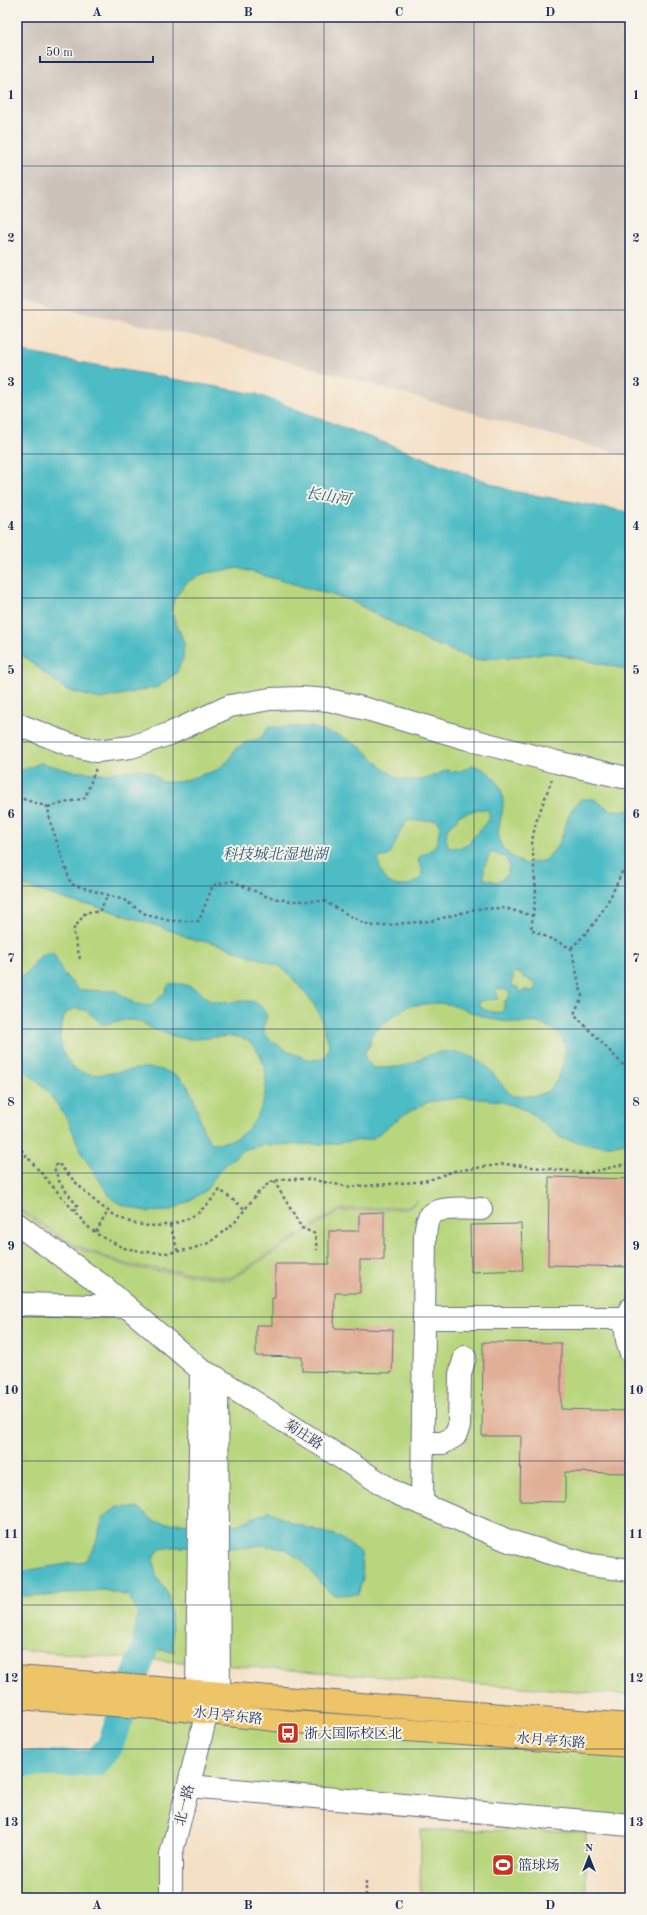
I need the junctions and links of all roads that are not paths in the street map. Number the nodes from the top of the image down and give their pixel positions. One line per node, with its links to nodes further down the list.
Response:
1 (17, 724): 2 (street)
2 (630, 777)
3 (481, 1209): 8 (street)
4 (17, 1224): 6 (street, 菊庄路)
5 (17, 1306): 6 (street)
6 (127, 1307): 11 (street, 菊庄路)
7 (628, 1314): 8 (street); 9 (street)
8 (425, 1318): 12 (street)
9 (630, 1351)
10 (465, 1357): 12 (street)
11 (209, 1374): 13 (street, 菊庄路); 17 (street)
12 (423, 1443): 13 (street)
13 (422, 1504): 14 (street, 菊庄路)
14 (630, 1570)
15 (17, 1677): 16 (main road, 水月亭东路)
16 (101, 1694): 17 (main road, 水月亭东路); 18 (main road, 水月亭东路)
17 (195, 1696): 19 (main road, 水月亭东路); 20 (main road, 水月亭东路)
18 (17, 1698)
19 (207, 1712): 21 (main road, 水月亭东路); 22 (street, 北一路)
20 (630, 1725)
21 (630, 1746)
22 (189, 1786): 23 (street); 24 (street, 北一路)
23 (630, 1825)
24 (171, 1898)

